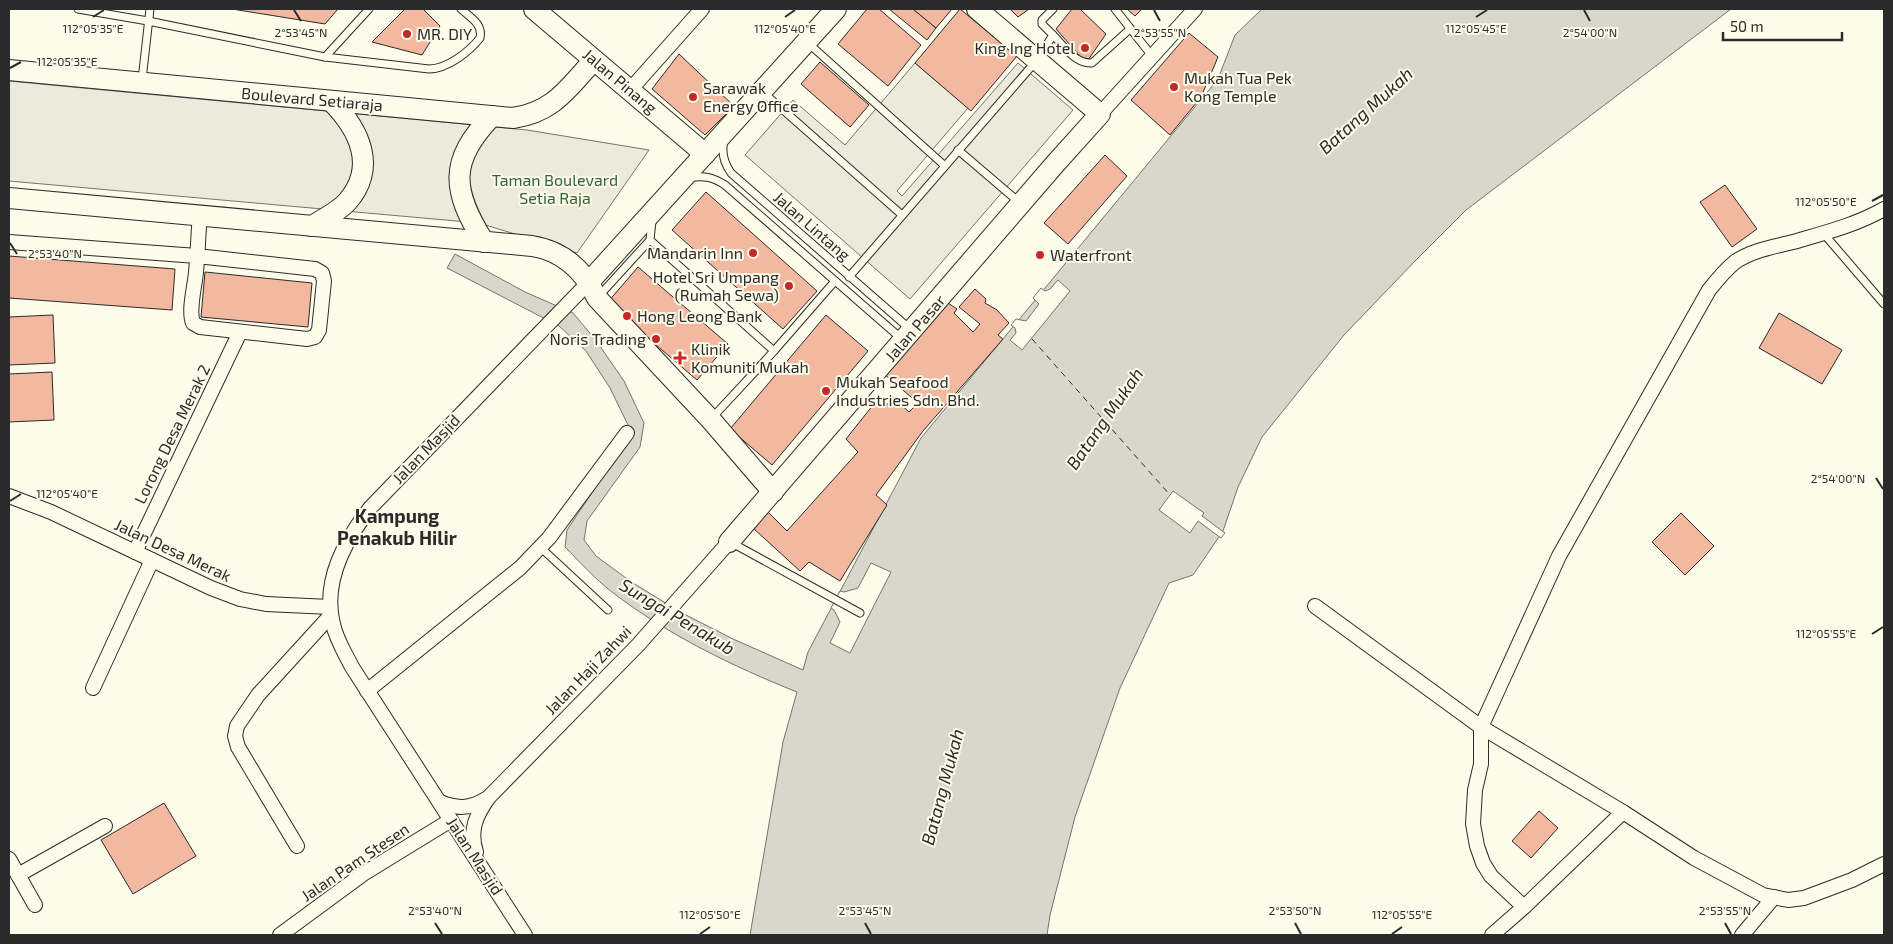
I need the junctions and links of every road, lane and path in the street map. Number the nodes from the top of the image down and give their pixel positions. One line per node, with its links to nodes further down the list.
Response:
1 (78, 9): 12 (lane)
2 (150, 9): 12 (lane)
3 (369, 9): 17 (lane)
4 (461, 9): 17 (lane)
5 (534, 9): 18 (street, Jalan Pinang)
6 (702, 9): 22 (street)
7 (836, 9): 15 (street)
8 (977, 9): 19 (street)
9 (1053, 9): 14 (lane)
10 (1115, 9): 13 (lane)
11 (1195, 9): 16 (street)
12 (148, 21): 17 (lane); 21 (lane)
13 (1130, 29): 14 (lane); 16 (lane)
14 (1053, 35): 19 (lane)
15 (806, 42): 23 (street); 30 (lane)
16 (1152, 56): 25 (street)
17 (325, 57)
18 (594, 60): 22 (street, Jalan Pinang); 26 (street, Boulevard Setiaraja)
19 (1037, 60): 25 (street); 28 (lane)
20 (9, 70): 21 (street, Boulevard Setiaraja)
21 (142, 82): 24 (street, Boulevard Setiaraja)
22 (630, 90): 29 (street, Jalan Pinang)
23 (762, 91): 27 (street); 36 (lane)
24 (331, 101): 26 (street, Boulevard Setiaraja); 38 (street)
25 (1100, 114): 33 (street, Jalan Pasar)
26 (492, 116): 42 (street)
27 (729, 127): 29 (street); 44 (lane, Jalan Lintang)
28 (958, 150): 30 (lane); 33 (lane)
29 (705, 154): 31 (street)
30 (945, 166): 36 (lane)
31 (681, 180): 35 (street); 45 (lane, Jalan Lintang)
32 (9, 198): 37 (street)
33 (1021, 204): 49 (street, Jalan Pasar)
34 (1884, 209): 39 (street)
35 (654, 210): 40 (lane); 46 (street)
36 (902, 215): 44 (lane)
37 (200, 216): 38 (street); 43 (street)
38 (312, 226): 42 (street)
39 (1824, 234): 47 (lane); 65 (street)
40 (650, 240): 46 (lane); 50 (lane)
41 (9, 242): 43 (street)
42 (484, 242): 46 (street)
43 (197, 256): 48 (street); 48 (street)
44 (849, 277): 49 (lane, Jalan Lintang)
45 (835, 281): 49 (lane, Jalan Lintang); 50 (lane)
46 (593, 290): 51 (street); 61 (street, Jalan Masjid)
47 (1884, 304)
48 (240, 332): 57 (street, Lorong Desa Merak 2)
49 (908, 336): 53 (street, Jalan Pasar)
50 (774, 351): 51 (lane)
51 (710, 420): 53 (street)
52 (627, 433): 56 (street)
53 (773, 492): 55 (street, Jalan Pasar)
54 (9, 496): 57 (street, Jalan Desa Merak)
55 (729, 542): 62 (lane); 66 (street, Jalan Haji Zahwi)
56 (540, 547): 60 (lane); 64 (street)
57 (135, 552): 58 (street, Jalan Desa Merak)
58 (152, 560): 61 (street, Jalan Desa Merak); 63 (street)
59 (1315, 606): 65 (street)
60 (608, 610)
61 (331, 611): 64 (street, Jalan Masjid); 71 (street)
62 (860, 613)
63 (94, 688)
64 (368, 691): 67 (street, Jalan Masjid)
65 (1481, 727): 68 (street); 78 (street)
66 (489, 797): 67 (street, Jalan Haji Zahwi); 73 (street, Jalan Haji Zahwi)
67 (440, 802): 69 (street, Jalan Masjid)
68 (1624, 812): 76 (street); 78 (street)
69 (451, 820): 73 (street, Jalan Masjid); 79 (street, Jalan Pam Stesen)
70 (105, 826): 75 (street)
71 (296, 846)
72 (9, 860): 75 (street)
73 (480, 864): 80 (street, Jalan Masjid)
74 (1884, 864): 76 (street)
75 (18, 875): 77 (street)
76 (1774, 897): 82 (street)
77 (35, 905)
78 (1524, 907): 81 (street)
79 (280, 935)
80 (525, 935)
81 (1492, 935)
82 (1742, 935)

